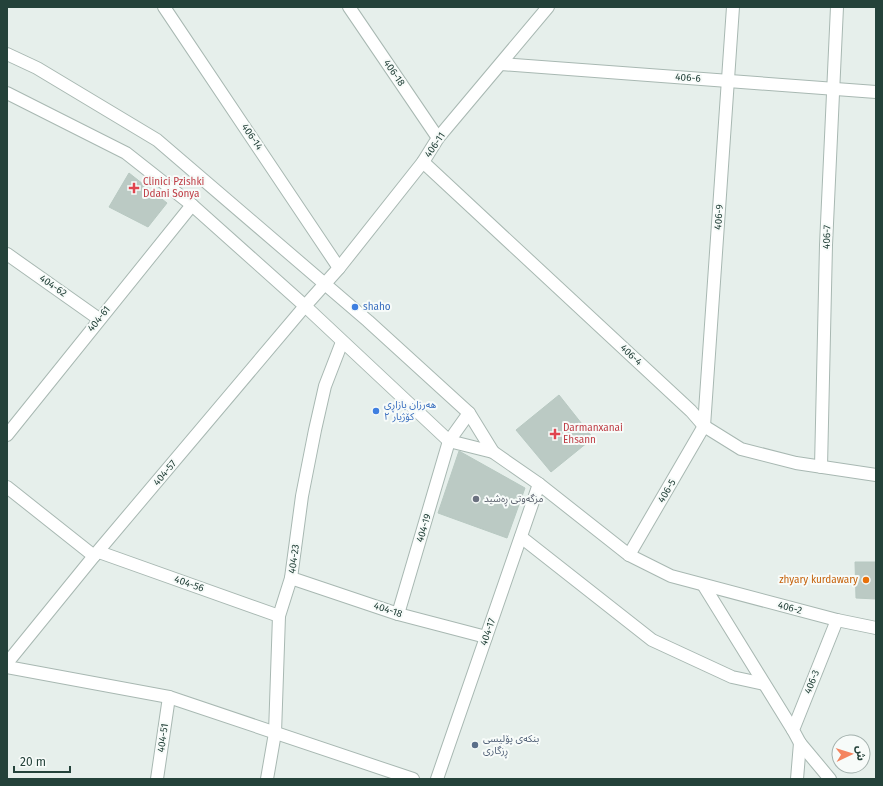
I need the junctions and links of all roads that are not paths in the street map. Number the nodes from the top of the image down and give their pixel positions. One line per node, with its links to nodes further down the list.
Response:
1 (164, 7): 16 (street, 406-14)
2 (349, 7): 12 (street, 406-18)
3 (548, 7): 7 (street, 406-11)
4 (733, 7): 8 (street, 406-9)
5 (837, 7): 9 (street, 406-7)
6 (7, 54): 17 (street)
7 (501, 64): 8 (street, 406-6); 12 (street, 406-11)
8 (728, 81): 9 (street, 406-6); 22 (street, 406-9)
9 (834, 88): 10 (street, 406-6); 26 (street, 406-7)
10 (876, 92)
11 (7, 93): 14 (street)
12 (438, 138): 13 (street, 406-11)
13 (423, 162): 16 (street, 406-11); 22 (street, 406-4)
14 (192, 205): 18 (street); 19 (street, 404-61)
15 (7, 254): 19 (street, 404-62)
16 (339, 268): 17 (street, 406-11)
17 (325, 284): 18 (street, 404-57); 21 (street)
18 (305, 306): 20 (street); 31 (street, 404-57)
19 (99, 319): 23 (street, 404-61)
20 (342, 342): 24 (street); 33 (street, 404-23)
21 (469, 413): 24 (street, 404-19); 25 (street)
22 (704, 426): 26 (street, 406-4); 32 (street, 406-5)
23 (9, 430)
24 (449, 441): 25 (street); 35 (street, 404-19)
25 (493, 452): 28 (street, 406-2)
26 (821, 468): 27 (street, 406-4)
27 (876, 475)
28 (539, 484): 30 (street, 404-17); 32 (street, 406-2)
29 (7, 487): 31 (street, 404-56)
30 (521, 537): 39 (street, 404-17); 42 (street)
31 (97, 554): 36 (street, 404-56); 40 (street, 404-57)
32 (629, 555): 34 (street, 406-2)
33 (291, 578): 35 (street, 404-18); 36 (street, 404-23)
34 (704, 586): 37 (street, 406-2); 42 (street)
35 (398, 614): 39 (street, 404-18)
36 (280, 616): 45 (street, 404-23)
37 (837, 620): 38 (street, 406-2); 44 (street, 406-3)
38 (876, 628)
39 (486, 637): 50 (street, 404-17)
40 (7, 663)
41 (7, 667): 43 (street)
42 (764, 684): 44 (street)
43 (169, 697): 45 (street); 47 (street, 404-51)
44 (792, 730): 46 (street)
45 (275, 733): 48 (street, 404-23); 49 (street)
46 (800, 743): 51 (street); 52 (street)
47 (157, 779)
48 (267, 779)
49 (413, 779)
50 (436, 779)
51 (797, 779)
52 (830, 779)

